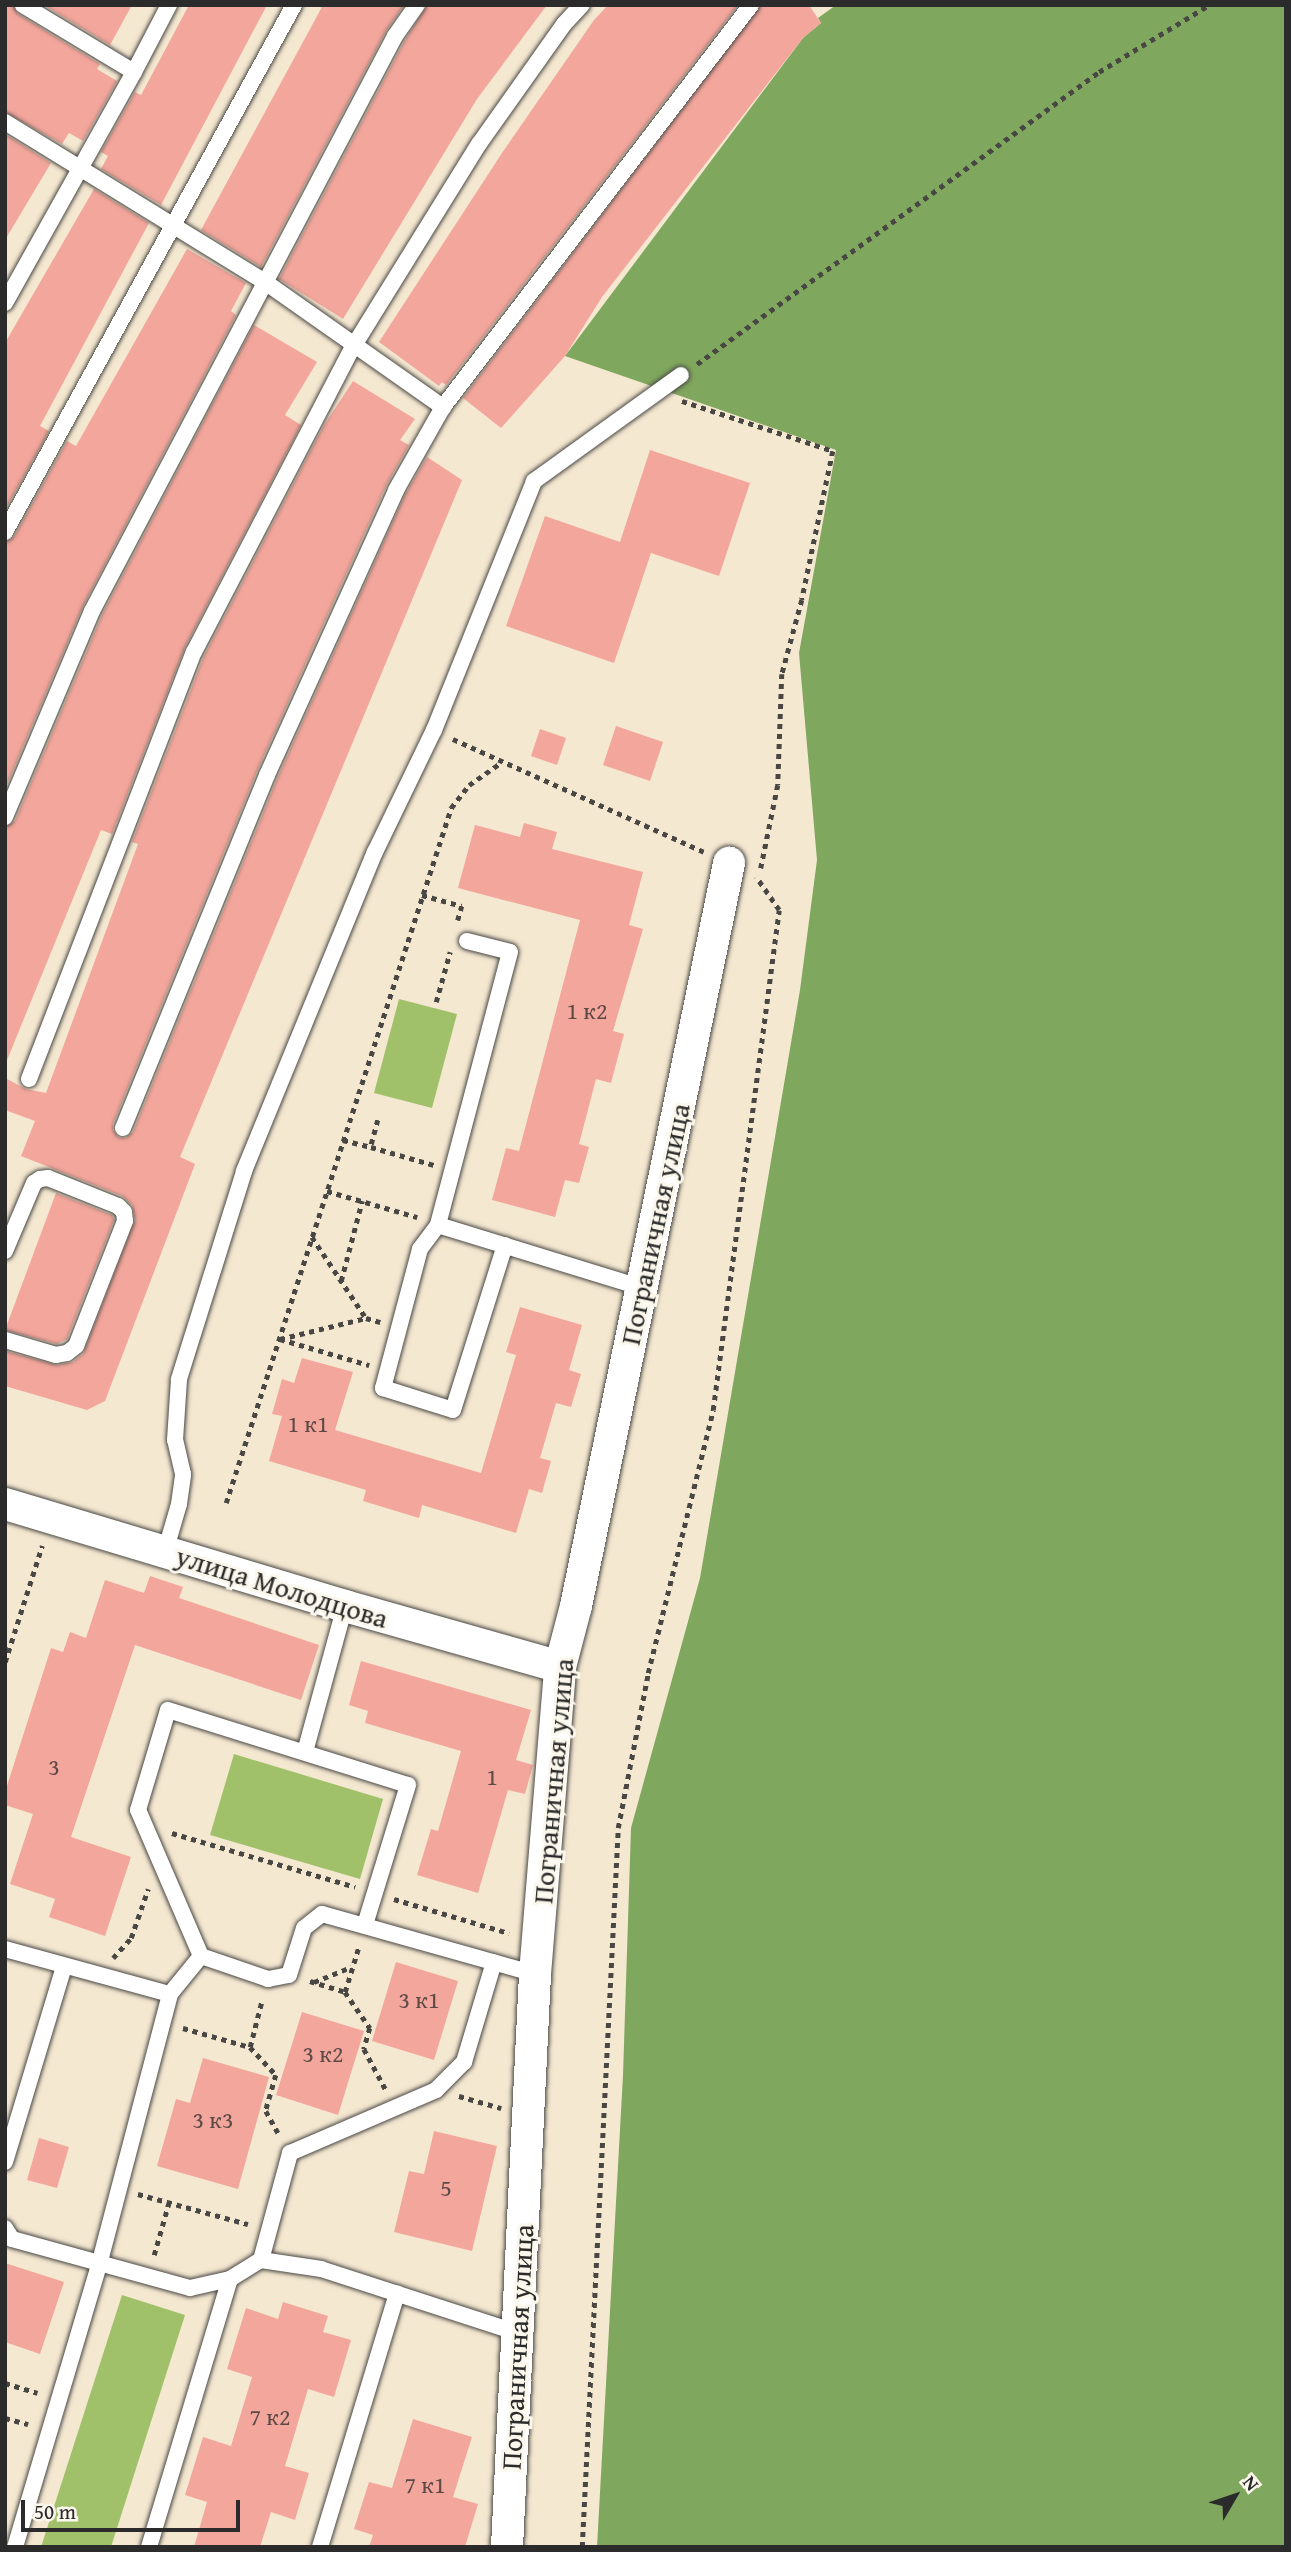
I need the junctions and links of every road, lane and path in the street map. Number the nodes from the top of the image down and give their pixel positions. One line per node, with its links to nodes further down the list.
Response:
1 (23, 5): 8 (lane)
2 (169, 5): 8 (lane)
3 (294, 5): 11 (lane)
4 (417, 5): 12 (lane)
5 (582, 5): 14 (lane)
6 (751, 5): 17 (lane)
7 (1209, 5): 15 (path)
8 (134, 72): 10 (lane)
9 (5, 122): 10 (lane)
10 (81, 170): 11 (lane); 13 (lane)
11 (173, 227): 12 (lane); 18 (lane)
12 (265, 282): 14 (lane); 21 (lane)
13 (5, 303)
14 (353, 347): 17 (lane); 27 (lane)
15 (681, 375): 16 (lane)
16 (657, 393): 19 (lane); 23 (path)
17 (443, 407): 29 (lane)
18 (5, 532)
19 (433, 730): 20 (path); 47 (lane)
20 (503, 761): 22 (path); 24 (path)
21 (5, 817)
22 (729, 863): 23 (path); 40 (street, Пограничная улица)
23 (758, 879): 92 (path)
24 (422, 895): 25 (path); 30 (path)
25 (462, 906)
26 (467, 941): 32 (lane)
27 (29, 1079)
28 (378, 1120): 31 (path)
29 (123, 1128)
30 (343, 1140): 31 (path); 33 (path)
31 (371, 1147): 32 (path)
32 (452, 1170): 35 (lane)
33 (327, 1191): 34 (path); 36 (path)
34 (362, 1201): 35 (path); 39 (path)
35 (438, 1224): 37 (lane); 43 (lane)
36 (312, 1236): 39 (path); 41 (path)
37 (505, 1245): 40 (lane); 43 (lane)
38 (5, 1251): 42 (lane)
39 (341, 1281): 41 (path)
40 (643, 1288): 50 (street, Пограничная улица)
41 (279, 1339): 43 (path); 44 (path)
42 (5, 1340)
43 (388, 1371)
44 (226, 1503)
45 (5, 1504): 46 (street, улица Молодцова)
46 (50, 1517): 47 (street, улица Молодцова); 49 (path)
47 (165, 1552): 48 (street, улица Молодцова)
48 (345, 1606): 50 (street, улица Молодцова); 51 (lane)
49 (5, 1662)
50 (560, 1667): 56 (street, Пограничная улица)
51 (305, 1752): 52 (lane); 54 (lane)
52 (144, 1825): 53 (lane); 54 (path)
53 (159, 1857): 58 (lane); 62 (path)
54 (375, 1893): 55 (lane); 56 (path)
55 (365, 1925): 59 (lane); 61 (path); 63 (lane)
56 (538, 1942): 64 (street, Пограничная улица)
57 (5, 1949): 60 (lane)
58 (201, 1956): 65 (lane); 68 (lane)
59 (494, 1962): 64 (lane); 71 (lane)
60 (64, 1967): 62 (lane); 75 (lane)
61 (352, 1967): 66 (path); 67 (path)
62 (85, 1972): 68 (lane)
63 (289, 1975): 65 (lane); 66 (path)
64 (536, 1975): 73 (street, Пограничная улица)
65 (268, 1979): 70 (path)
66 (313, 1982): 67 (path)
67 (345, 1992): 72 (path)
68 (170, 1994): 69 (lane)
69 (162, 2022): 70 (path); 76 (lane)
70 (250, 2046): 74 (path)
71 (436, 2090): 72 (lane); 73 (path)
72 (395, 2108): 74 (lane)
73 (528, 2116): 85 (street, Пограничная улица)
74 (290, 2153): 79 (lane)
75 (5, 2162)
76 (117, 2188): 77 (path); 81 (lane)
77 (169, 2202): 79 (path); 82 (path)
78 (5, 2228): 81 (lane)
79 (269, 2230): 80 (lane)
80 (261, 2260): 83 (lane); 84 (lane)
81 (99, 2265): 82 (lane); 87 (lane)
82 (148, 2277): 83 (lane)
83 (230, 2279): 89 (lane)
84 (397, 2293): 85 (lane); 90 (lane)
85 (518, 2333): 91 (street, Пограничная улица)
86 (5, 2383): 87 (path)
87 (61, 2400): 88 (lane)
88 (15, 2547)
89 (149, 2547)
90 (320, 2547)
91 (507, 2547)
92 (582, 2547)

